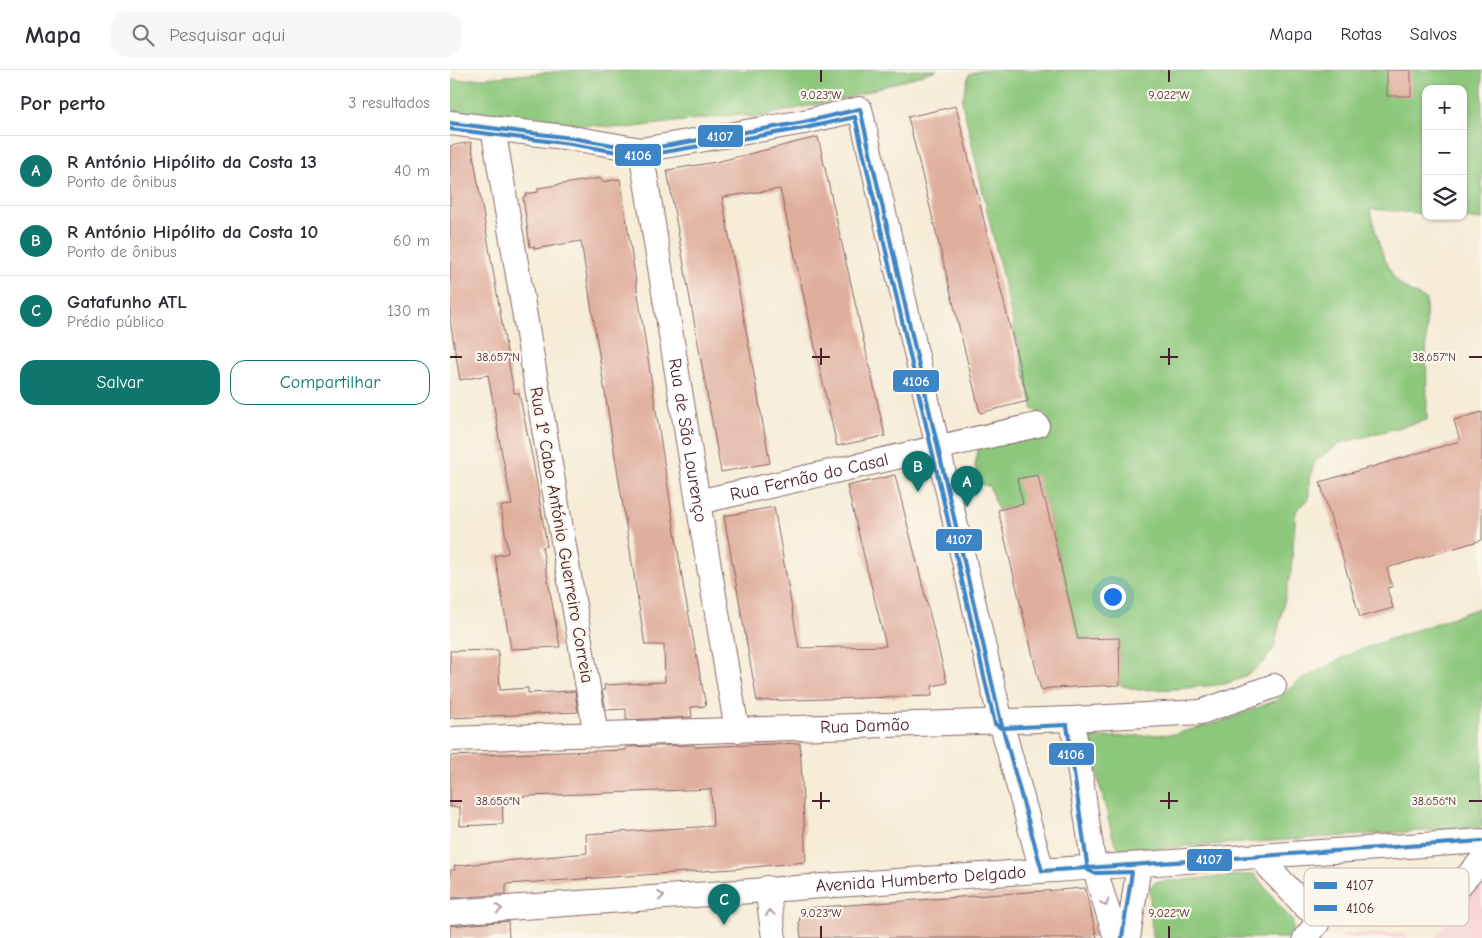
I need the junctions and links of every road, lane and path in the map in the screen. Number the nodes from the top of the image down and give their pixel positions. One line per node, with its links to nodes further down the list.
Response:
1 (450, 123): 2 (street)
2 (493, 128): 3 (street); 11 (street, Rua 1º Cabo António Guerreiro Correia)
3 (641, 150): 5 (street); 6 (street, Rua de São Lourenço)
4 (1037, 424): 5 (street, Rua Fernão do Casal)
5 (937, 448): 6 (street, Rua Fernão do Casal); 9 (street)
6 (698, 502): 10 (street, Rua de São Lourenço)
7 (1274, 686): 8 (street, Rua Damão)
8 (1072, 720): 9 (street, Rua Damão); 17 (street)
9 (1001, 722): 10 (street, Rua Damão); 18 (street)
10 (737, 730): 11 (street, Rua Damão)
11 (596, 734): 12 (street, Rua Damão)
12 (450, 739)
13 (1482, 841): 14 (street, Avenida Humberto Delgado)
14 (1263, 856): 16 (street, Avenida Humberto Delgado); 21 (street)
15 (1482, 860): 19 (street)
16 (1139, 865): 17 (street, Avenida Humberto Delgado); 26 (street)
17 (1094, 867): 18 (street, Avenida Humberto Delgado); 25 (street, one-way to 25)
18 (1042, 871): 20 (street, Avenida Humberto Delgado)
19 (1469, 874)
20 (767, 888): 22 (street, Avenida Humberto Delgado, one-way to 20); 24 (street, one-way to 20)
21 (1304, 905)
22 (450, 912)
23 (1315, 926): 27 (street)
24 (774, 938)
25 (1116, 938)
26 (1128, 938)
27 (1304, 938)

